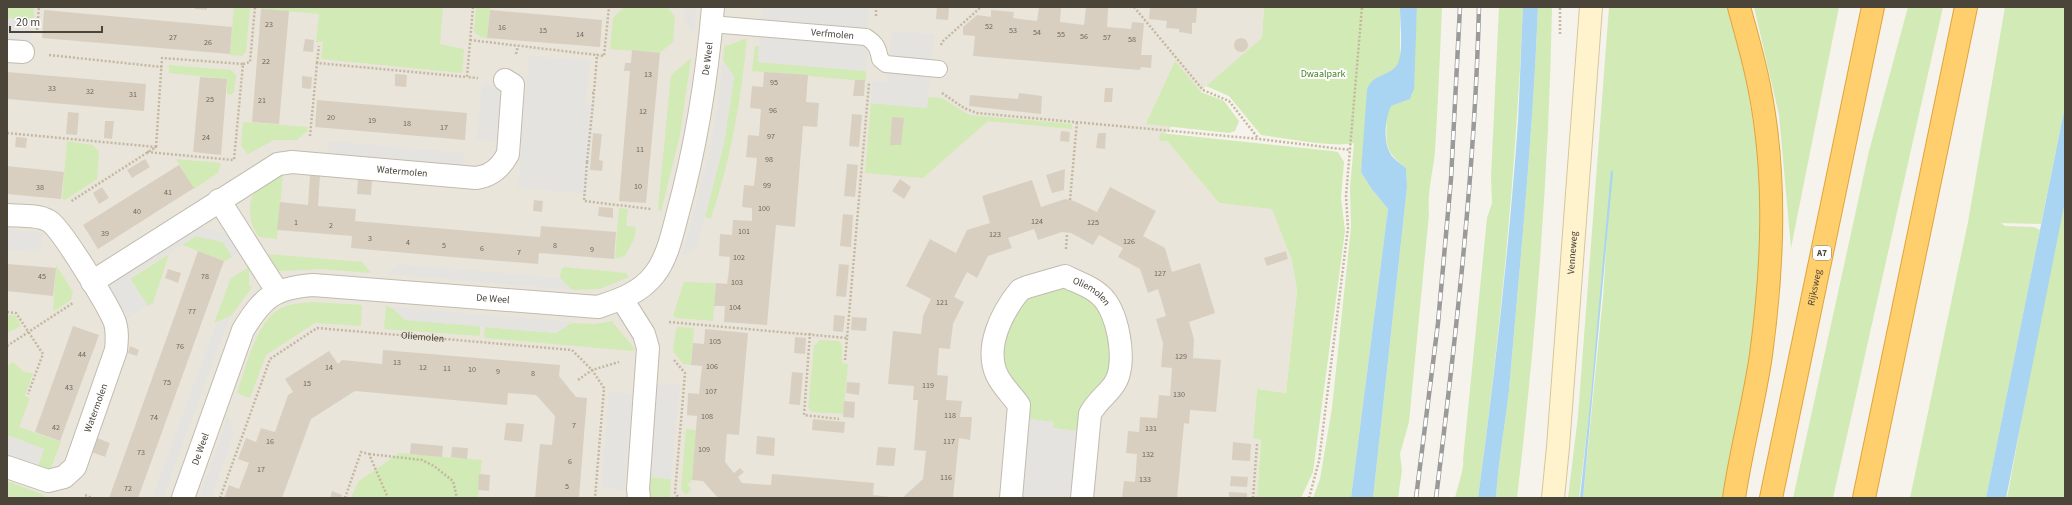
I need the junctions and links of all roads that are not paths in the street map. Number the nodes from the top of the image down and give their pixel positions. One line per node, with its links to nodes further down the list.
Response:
1 (1591, 7): 18 (main road, Venneweg)
2 (1739, 7): 19 (highway)
3 (1873, 7): 20 (highway, Rijksweg / A7)
4 (1966, 7): 21 (highway)
5 (712, 16): 6 (lane, Verfmolen); 12 (street, De Weel)
6 (939, 69)
7 (505, 80): 8 (street, Watermolen)
8 (219, 200): 10 (street, Watermolen); 11 (street)
9 (7, 215): 10 (street, Watermolen)
10 (94, 285): 13 (street, Watermolen)
11 (278, 291): 12 (street, De Weel); 14 (street, De Weel)
12 (622, 299): 15 (street)
13 (7, 468)
14 (183, 498)
15 (639, 498)
16 (1011, 498): 17 (street, Oliemolen)
17 (1082, 498)
18 (1552, 498)
19 (1734, 498)
20 (1771, 498)
21 (1864, 498)

